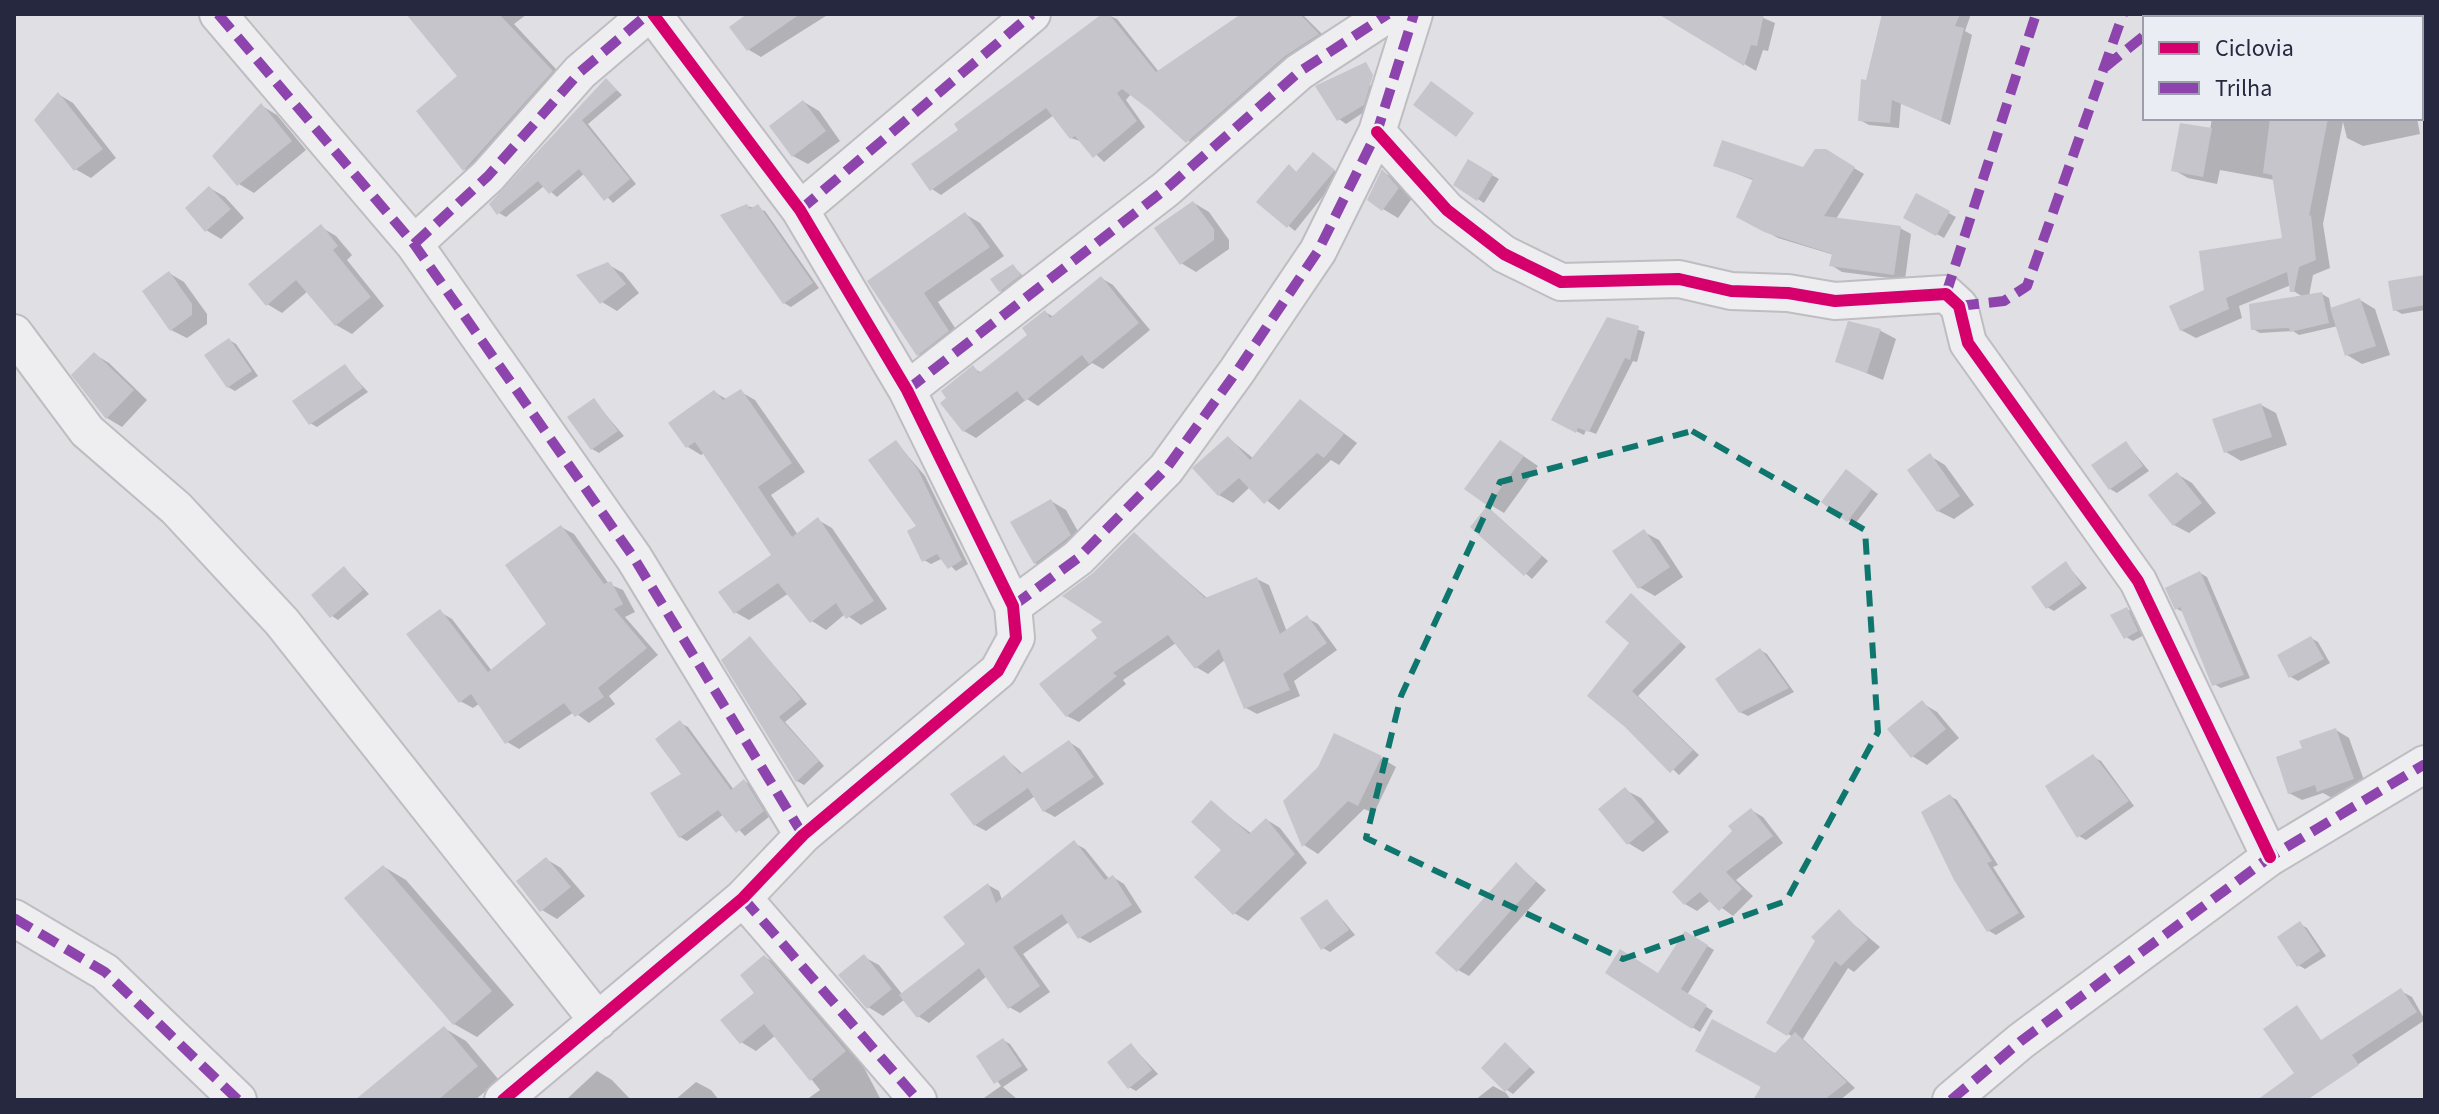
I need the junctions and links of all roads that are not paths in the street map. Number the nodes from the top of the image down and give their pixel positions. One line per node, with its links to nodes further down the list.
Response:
1 (218, 14): 8 (street)
2 (651, 14): 7 (street); 8 (street)
3 (1032, 14): 7 (street)
4 (1388, 14): 10 (street)
5 (1414, 14): 6 (street)
6 (1377, 132): 11 (street); 14 (street)
7 (800, 210): 10 (street)
8 (414, 244): 13 (street)
9 (14, 333): 17 (street)
10 (907, 390): 11 (street)
11 (1013, 606): 13 (street)
12 (2425, 764): 14 (street)
13 (803, 835): 15 (street)
14 (2270, 857): 21 (street)
15 (743, 898): 17 (street); 20 (street)
16 (14, 918): 19 (street)
17 (598, 1021): 18 (street)
18 (516, 1097)
19 (238, 1100)
20 (918, 1100)
21 (1951, 1100)

